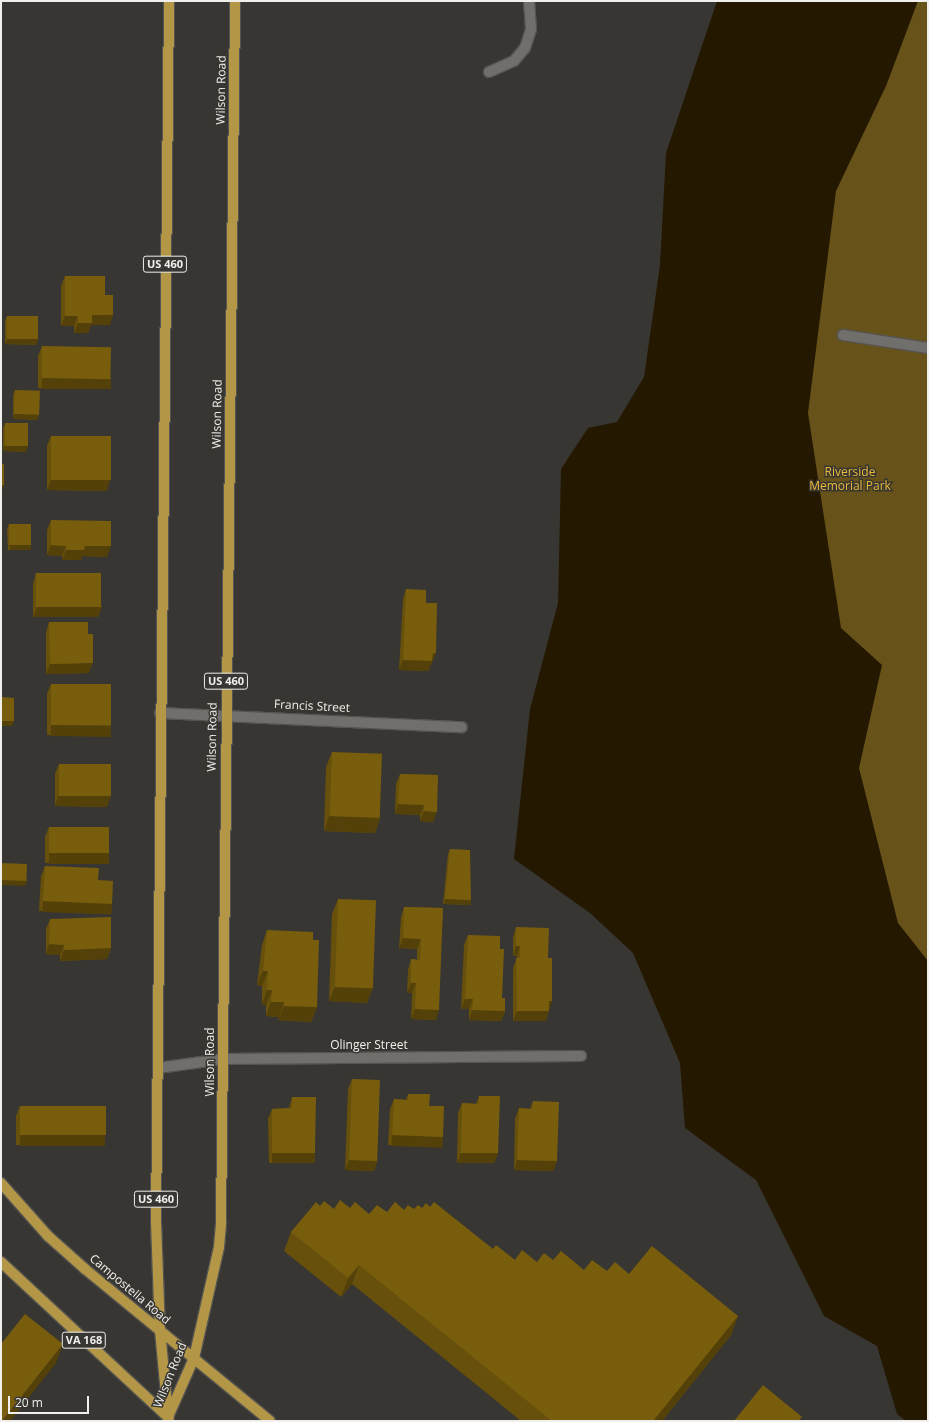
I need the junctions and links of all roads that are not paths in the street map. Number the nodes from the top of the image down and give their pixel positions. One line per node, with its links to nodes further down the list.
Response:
1 (168, 1): 7 (main road, Wilson Road / US 460)
2 (235, 1): 8 (main road, Wilson Road / US 460)
3 (529, 1): 4 (street)
4 (488, 72)
5 (843, 335): 6 (street)
6 (928, 348)
7 (160, 713): 8 (street, Francis Street); 12 (main road, Wilson Road / US 460)
8 (225, 715): 9 (street, Francis Street); 11 (main road, Wilson Road / US 460)
9 (462, 727)
10 (581, 1056): 11 (street, Olinger Street)
11 (223, 1059): 12 (street, Olinger Street); 16 (main road, Wilson Road / US 460)
12 (158, 1068): 15 (main road, Wilson Road / US 460)
13 (1, 1183): 15 (main road, Campostella Road)
14 (1, 1262): 17 (main road, VA 168)
15 (160, 1331): 16 (main road, Campostella Road); 17 (main road, Wilson Road / US 460)
16 (194, 1358): 17 (main road, Wilson Road); 18 (main road, Campostella Road)
17 (169, 1420)
18 (270, 1421)

